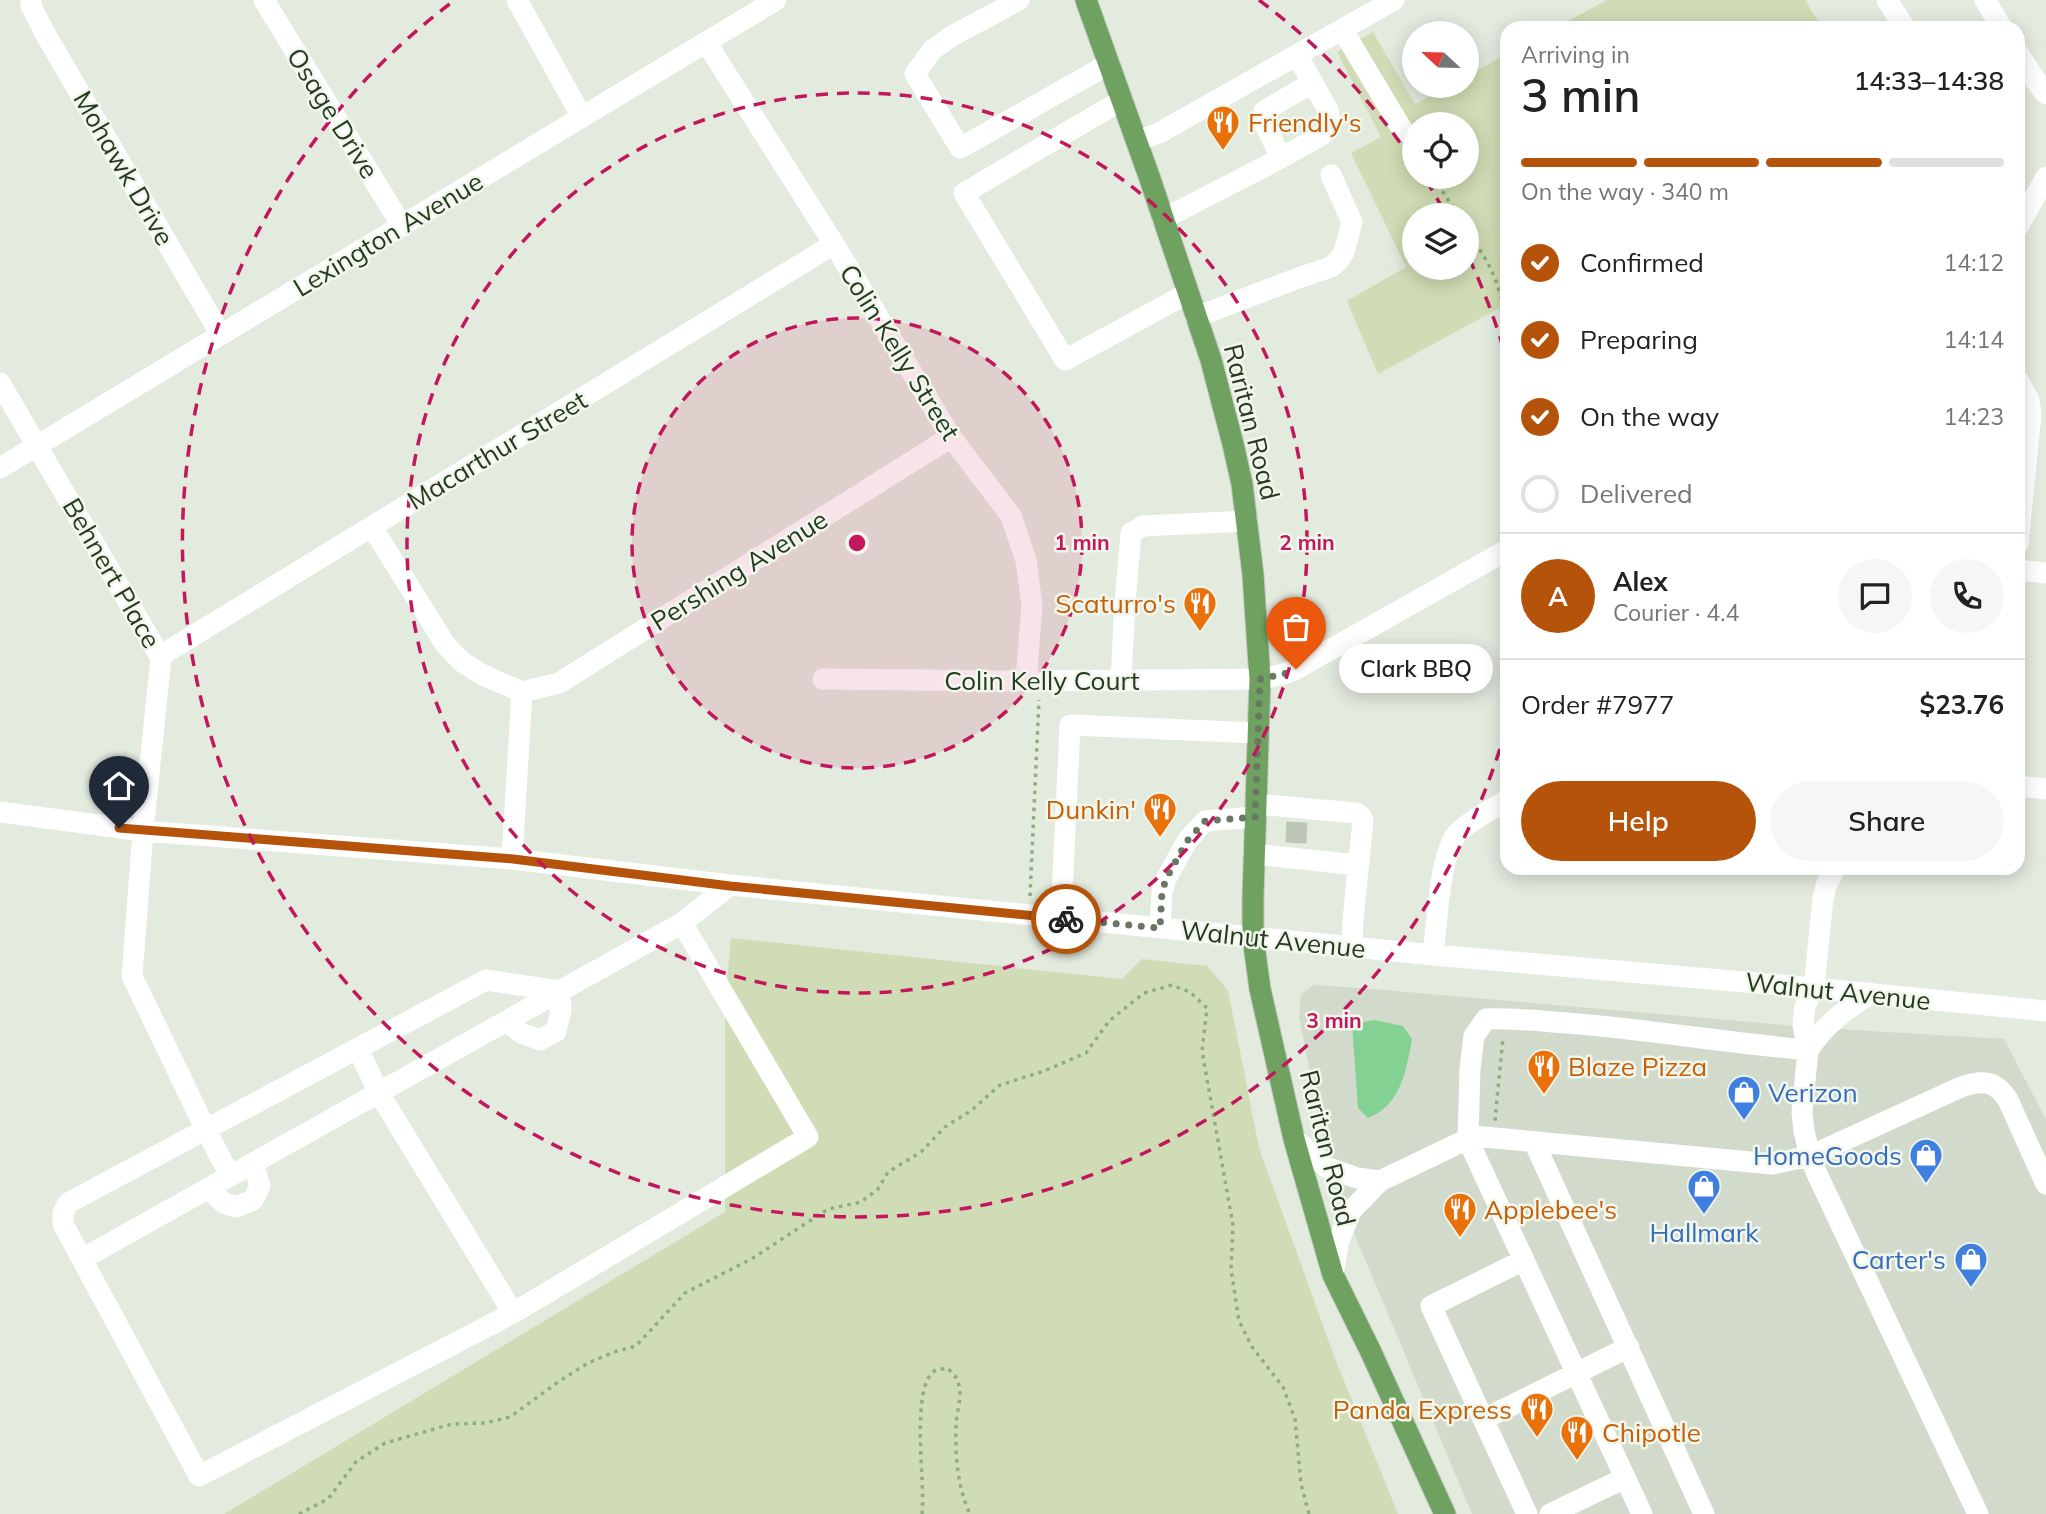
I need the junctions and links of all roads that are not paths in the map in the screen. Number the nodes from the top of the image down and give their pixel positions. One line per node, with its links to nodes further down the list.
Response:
1 (30, 0): 32 (street, Mohawk Drive)
2 (264, 0): 28 (street, Osage Drive)
3 (517, 0): 20 (street)
4 (776, 0): 13 (street, Lexington Avenue)
5 (1019, 0): 15 (street)
6 (1086, 0): 15 (main road, Raritan Road)
7 (1394, 0): 12 (street)
8 (1887, 0): 10 (street)
9 (1985, 0): 11 (street)
10 (1900, 21)
11 (1998, 21)
12 (1342, 29): 14 (street); 21 (street)
13 (706, 42): 20 (street, Lexington Avenue); 29 (street, Colin Kelly Street)
14 (1297, 55): 17 (street); 22 (street)
15 (1109, 64): 19 (main road, Raritan Road)
16 (2025, 71): 18 (street)
17 (1312, 83): 23 (street); 23 (street)
18 (2046, 94)
19 (1122, 100): 22 (main road, Raritan Road); 30 (street)
20 (582, 117): 28 (street, Lexington Avenue)
21 (1402, 129)
22 (1137, 141): 27 (main road, Raritan Road)
23 (1281, 158): 27 (street)
24 (1331, 175): 31 (street)
25 (2046, 177): 26 (street)
26 (2025, 214)
27 (1163, 219): 30 (main road, Raritan Road)
28 (402, 226): 32 (street, Lexington Avenue)
29 (834, 244): 35 (street, Colin Kelly Street); 40 (street, Macarthur Street)
30 (1188, 293): 31 (main road, Raritan Road)
31 (1196, 317): 39 (main road, Raritan Road)
32 (221, 335): 36 (street, Lexington Avenue)
33 (0, 383): 36 (street, Behnert Place)
34 (2037, 395): 38 (street)
35 (951, 437): 48 (street, Colin Kelly Street); 49 (street, Pershing Avenue)
36 (38, 445): 37 (street, Lexington Avenue); 44 (street, Behnert Place)
37 (0, 468)
38 (2025, 474)
39 (1247, 521): 46 (main road, Raritan Road); 47 (street)
40 (372, 527): 44 (street, Macarthur Street); 49 (street)
41 (1500, 554): 46 (street, Colin Kelly Court)
42 (2025, 571): 43 (street)
43 (2046, 573)
44 (160, 656): 56 (street, Behnert Place)
45 (823, 679): 48 (street, Colin Kelly Court)
46 (1260, 679): 47 (street, Colin Kelly Court); 50 (main road, Raritan Road)
47 (1121, 680): 48 (street, Colin Kelly Court)
48 (1033, 681)
49 (522, 692): 58 (street)
50 (1258, 733): 54 (main road, Raritan Road); 62 (street)
51 (2025, 787): 52 (street)
52 (2046, 789)
53 (1500, 804): 67 (street)
54 (1255, 810): 57 (main road, Raritan Road); 59 (street); 64 (street)
55 (0, 812): 56 (street, Walnut Avenue)
56 (143, 831): 58 (street, Walnut Avenue); 76 (street, Behnert Place)
57 (1254, 855): 59 (street); 65 (main road, Raritan Road)
58 (513, 859): 61 (street, Walnut Avenue)
59 (1358, 864): 66 (street)
60 (1832, 875): 68 (street)
61 (730, 886): 62 (street, Walnut Avenue); 63 (street)
62 (1061, 918): 64 (street, Walnut Avenue)
63 (682, 923): 69 (street); 89 (street)
64 (1160, 928): 65 (street, Walnut Avenue)
65 (1253, 937): 66 (street, Walnut Avenue); 77 (main road, Raritan Road)
66 (1352, 947): 67 (street, Walnut Avenue)
67 (1433, 955): 68 (street, Walnut Avenue)
68 (1814, 988): 70 (street, Walnut Avenue); 74 (street)
69 (560, 991): 72 (street); 72 (street); 73 (street)
70 (1871, 994): 71 (street, Walnut Avenue); 74 (street)
71 (2046, 1012)
72 (507, 1021): 75 (street)
73 (358, 1049): 75 (street); 76 (street)
74 (1808, 1050): 78 (street); 80 (street)
75 (379, 1093): 81 (street); 89 (street)
76 (206, 1130): 82 (street, Behnert Place); 86 (street)
77 (1294, 1139): 83 (street); 88 (main road, Raritan Road)
78 (1468, 1140): 79 (street); 83 (street); 87 (street)
79 (1534, 1142): 80 (street); 90 (street)
80 (1810, 1156): 84 (street); 99 (street)
81 (253, 1163): 82 (street); 85 (street)
82 (230, 1176): 85 (street)
83 (1380, 1181): 88 (street)
84 (2046, 1184)
85 (208, 1188): 86 (street)
86 (82, 1259): 89 (street)
87 (1524, 1260): 91 (street); 92 (street)
88 (1333, 1275): 94 (main road, Raritan Road)
89 (513, 1313)
90 (1629, 1347): 91 (street); 98 (street)
91 (1576, 1373): 92 (street); 93 (street)
92 (1484, 1419): 95 (street)
93 (1625, 1478): 96 (street); 97 (street)
94 (1445, 1514)
95 (1527, 1514)
96 (1550, 1514)
97 (1642, 1514)
98 (1704, 1514)
99 (1978, 1514)

